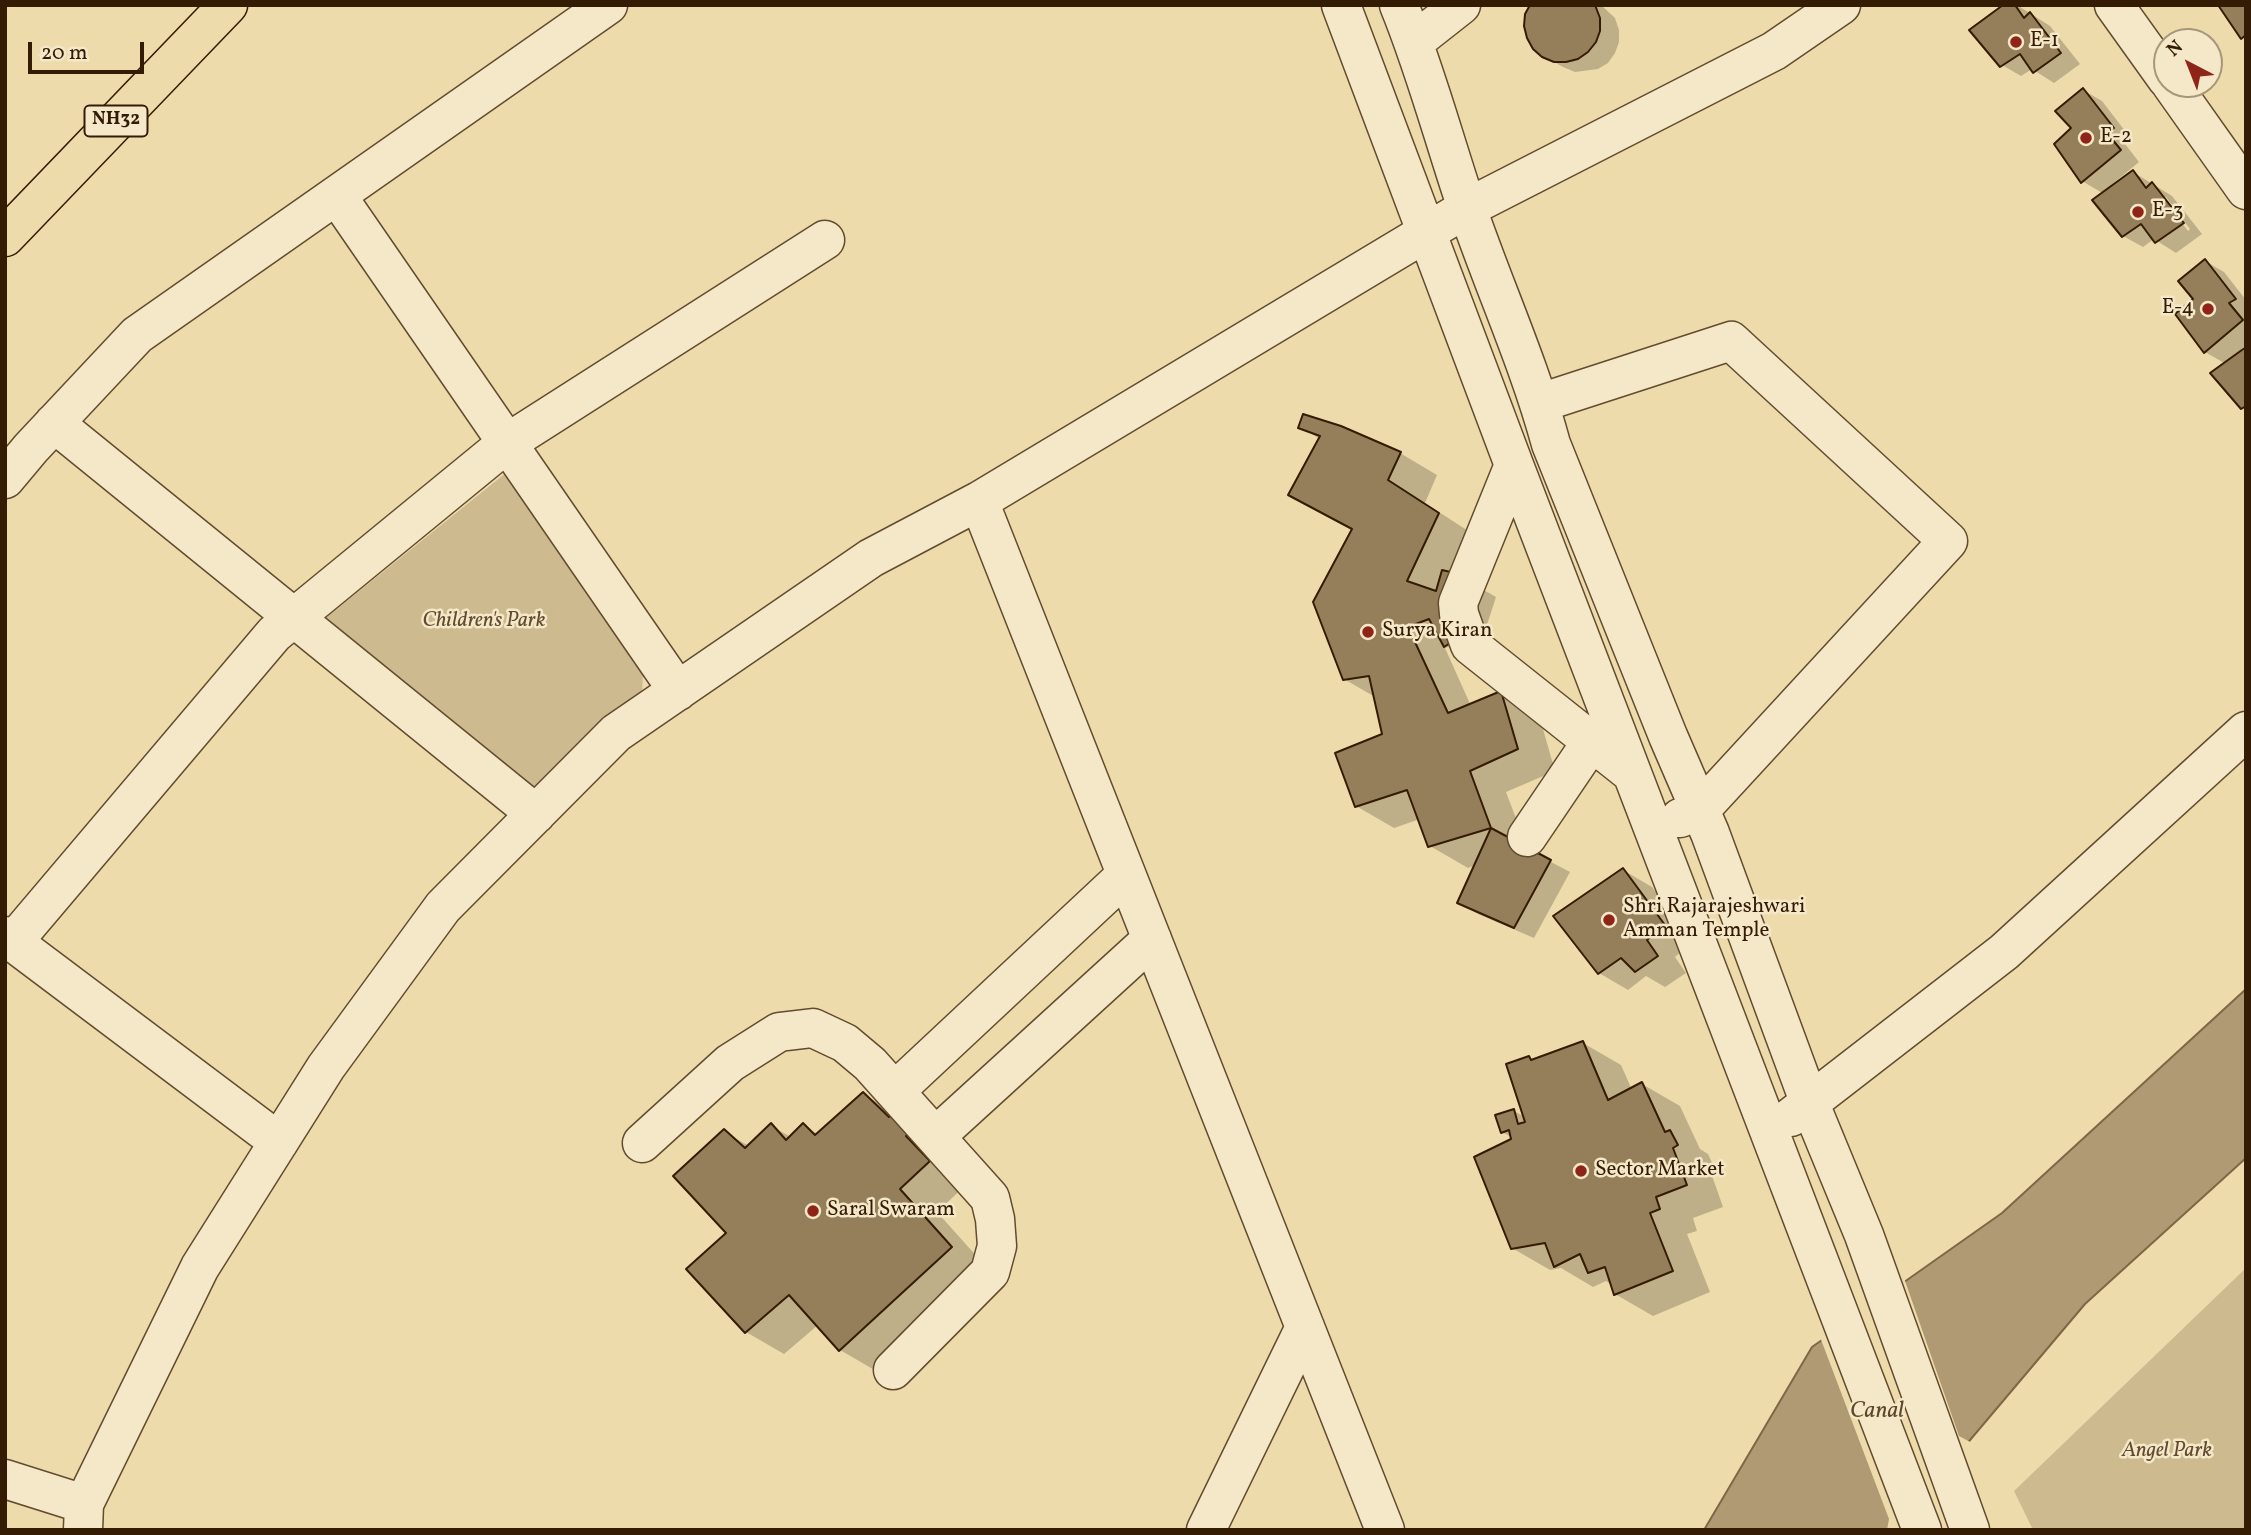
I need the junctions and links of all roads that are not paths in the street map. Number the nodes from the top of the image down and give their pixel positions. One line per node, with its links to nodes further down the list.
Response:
1 (228, 5): 15 (highway, NH32)
2 (608, 5): 12 (street)
3 (1341, 5): 14 (street)
4 (1399, 5): 8 (street)
5 (1461, 5): 8 (street)
6 (1841, 5): 13 (street)
7 (2113, 5): 9 (street)
8 (1414, 42): 13 (street)
9 (2153, 60)
10 (2181, 98): 11 (street)
11 (2246, 190)
12 (337, 196): 18 (street); 19 (street)
13 (1467, 208): 14 (street); 17 (street)
14 (1426, 233): 20 (street); 22 (street)
15 (5, 237)
16 (825, 240): 19 (street)
17 (1540, 403): 28 (street); 28 (street)
18 (54, 423): 21 (street); 23 (street)
19 (507, 443): 23 (street); 24 (street)
20 (1514, 466): 26 (street); 27 (street)
21 (5, 479)
22 (979, 501): 24 (street); 32 (street)
23 (295, 618): 29 (street); 33 (street)
24 (678, 691): 29 (street)
25 (2246, 731): 36 (street)
26 (1592, 741): 27 (street); 31 (street)
27 (1632, 774): 30 (street)
28 (1700, 810): 30 (street); 36 (street)
29 (536, 814): 39 (street)
30 (1654, 829): 37 (street)
31 (1527, 837)
32 (1126, 875): 34 (street); 35 (street)
33 (9, 939): 39 (street)
34 (1152, 939): 38 (street); 41 (street)
35 (895, 1091): 38 (street); 40 (street)
36 (1810, 1104): 37 (street); 48 (street)
37 (1770, 1131): 47 (street)
38 (936, 1136): 42 (street)
39 (279, 1142): 44 (street)
40 (642, 1143)
41 (1305, 1327): 45 (street); 46 (street)
42 (893, 1370)
43 (5, 1479): 44 (street)
44 (83, 1517)
45 (1206, 1530)
46 (1385, 1530)
47 (1922, 1530)
48 (1970, 1530)

